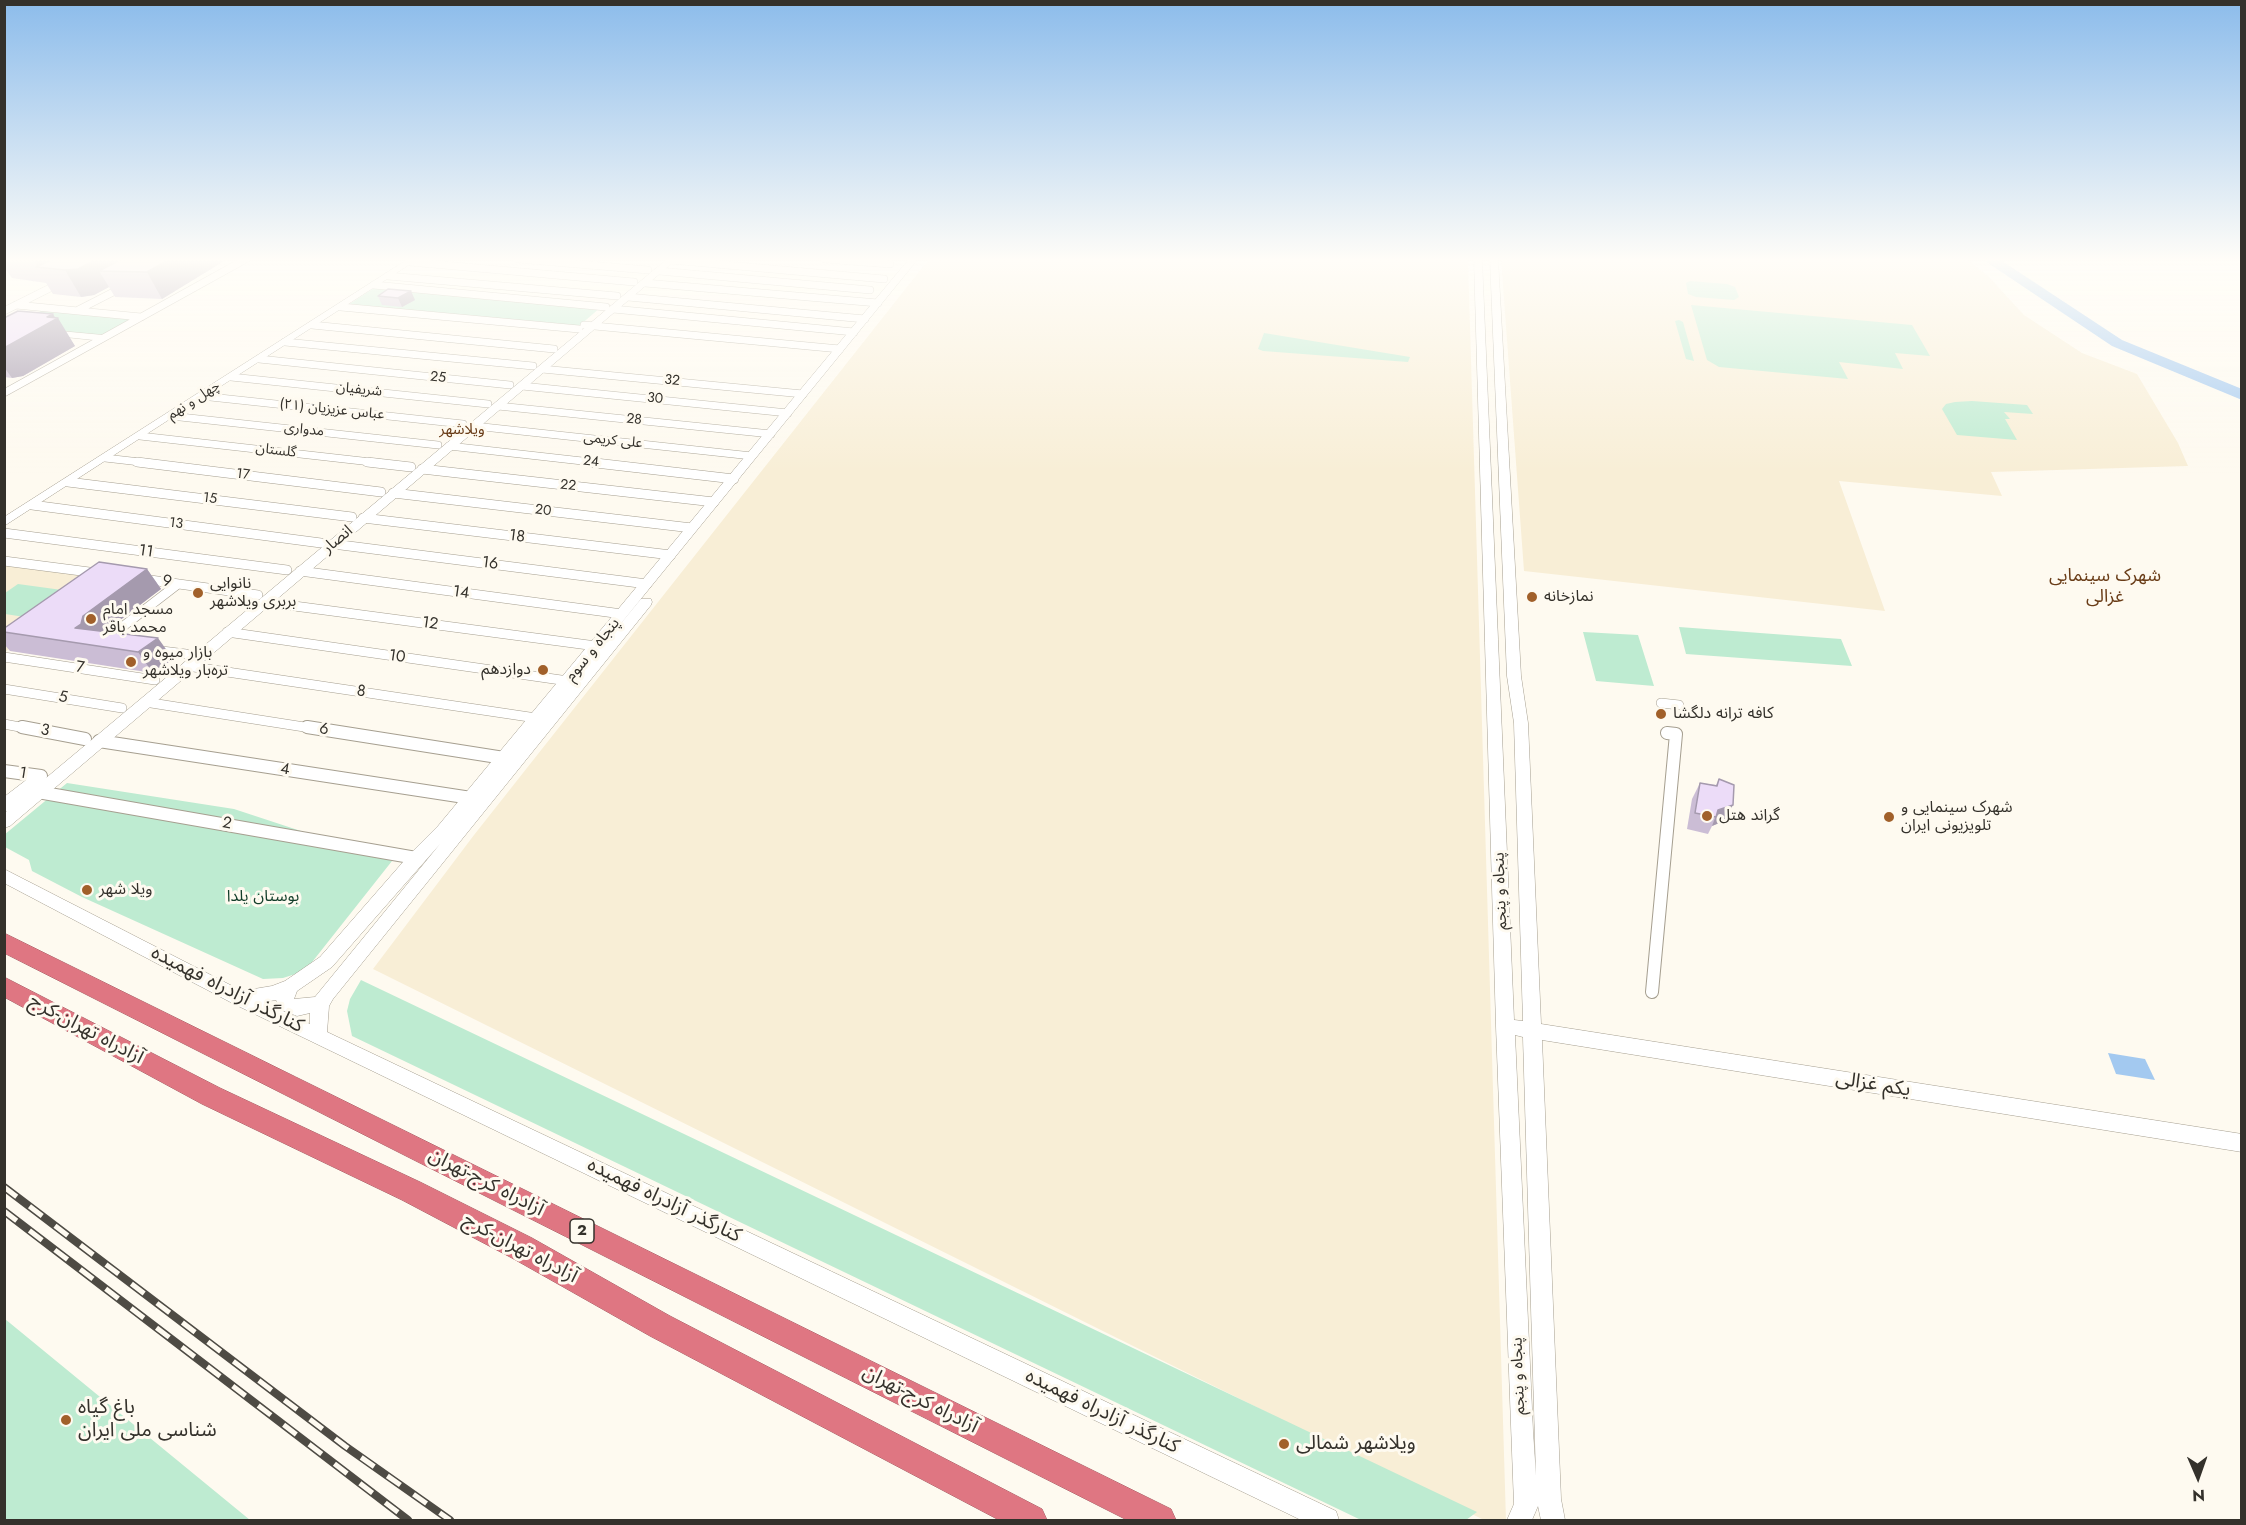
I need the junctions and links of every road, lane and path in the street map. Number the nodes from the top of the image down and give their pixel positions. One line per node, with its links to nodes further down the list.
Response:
1 (117, 330): 14 (street)
2 (296, 330): 42 (street, چهل و نهم)
3 (304, 330): 15 (street, چهل و نهم)
4 (364, 330): 18 (street)
5 (581, 330): 18 (street, انصار)
6 (581, 330): 21 (street, انصار)
7 (622, 330): 19 (street)
8 (835, 330): 13 (street)
9 (865, 330): 84 (street, پنجاه و سوم)
10 (1482, 330): 16 (street, پنجاه و پنجم)
11 (1497, 330): 17 (street, پنجاه و پنجم)
12 (37, 332): 14 (street)
13 (854, 332): 19 (street, پنجاه و سوم)
14 (103, 338): 24 (street)
15 (285, 342): 20 (street, چهل و نهم); 21 (street, 32)
16 (1483, 346): 17 (street); 63 (street, پنجاه و پنجم)
17 (1498, 348): 64 (street, پنجاه و پنجم)
18 (554, 349): 21 (street, انصار)
19 (840, 349): 25 (street, پنجاه و سوم)
20 (259, 359): 22 (street, چهل و نهم); 23 (street, 25)
21 (537, 367): 23 (street, انصار); 25 (street, 32)
22 (231, 377): 26 (street, چهل و نهم); 27 (street, شریفیان)
23 (516, 385): 27 (street, انصار); 28 (street, 30)
24 (4, 393)
25 (803, 394): 28 (street, پنجاه و سوم)
26 (201, 396): 29 (street, چهل و نهم); 30 (street, عباس عزیزیان (۲۱))
27 (493, 405): 30 (street, انصار); 31 (street, 28)
28 (788, 413): 31 (street, پنجاه و سوم)
29 (171, 416): 32 (street, چهل و نهم); 33 (street, مدواری)
30 (469, 425): 33 (street, انصار); 34 (street, علی کریمی)
31 (771, 434): 34 (street, پنجاه و سوم)
32 (140, 436): 35 (street, چهل و نهم); 36 (street, گلستان)
33 (443, 446): 36 (street, انصار); 37 (street, 24)
34 (752, 456): 37 (street, پنجاه و سوم)
35 (105, 458): 38 (street, چهل و نهم); 39 (street, 17)
36 (417, 468): 39 (street, انصار); 40 (street, 22)
37 (734, 478): 40 (street, پنجاه و سوم)
38 (68, 482): 41 (street, چهل و نهم); 43 (street, 15)
39 (387, 493): 43 (street, انصار); 45 (street, 20)
40 (714, 502): 45 (street, پنجاه و سوم)
41 (32, 505): 44 (street, چهل و نهم); 47 (street, 13)
42 (4, 513)
43 (357, 518): 47 (street, انصار); 48 (street, 18)
44 (4, 523)
45 (692, 528): 48 (street, پنجاه و سوم)
46 (4, 533): 50 (street, 11)
47 (327, 543): 50 (street, انصار); 54 (street, 16)
48 (670, 555): 54 (street, پنجاه و سوم)
49 (4, 561): 51 (street)
50 (294, 571): 55 (street, انصار); 56 (street, 14)
51 (110, 575)
52 (135, 578): 53 (street, 9)
53 (178, 584): 55 (street, 9); 58 (street)
54 (647, 584): 56 (street, پنجاه و سوم)
55 (261, 598): 57 (street, انصار); 59 (street, 12); 62 (street, انصار)
56 (622, 614): 59 (street, پنجاه و سوم)
57 (227, 632): 62 (street, انصار); 66 (street, 10)
58 (113, 644)
59 (596, 646): 66 (street, پنجاه و سوم)
60 (145, 648): 62 (street, 8)
61 (4, 657): 65 (street, 7)
62 (187, 660): 65 (street, انصار); 68 (street, انصار); 72 (street, 8)
63 (1494, 674): 64 (street); 93 (street, پنجاه و پنجم)
64 (1514, 676): 94 (street, پنجاه و پنجم)
65 (155, 680): 71 (street, انصار)
66 (568, 681): 72 (street, پنجاه و سوم)
67 (4, 689): 71 (street, 5)
68 (145, 702): 76 (street, انصار); 77 (street, 6)
69 (1661, 703): 70 (street)
70 (1679, 705)
71 (123, 708): 75 (street, انصار)
72 (536, 718): 77 (street, پنجاه و سوم)
73 (4, 724): 75 (street, 3)
74 (1667, 733): 90 (street)
75 (85, 739): 79 (street, انصار)
76 (99, 741): 80 (street, انصار); 81 (street, 4)
77 (504, 758): 81 (street, پنجاه و سوم)
78 (4, 771): 79 (street, 1)
79 (41, 776): 82 (street, انصار)
80 (38, 792): 83 (street, انصار); 85 (street, 2)
81 (471, 798): 84 (street, پنجاه و سوم)
82 (4, 804)
83 (4, 822)
84 (452, 832): 85 (street, پنجاه و سوم); 92 (street, پنجاه و سوم)
85 (416, 858): 89 (street, پنجاه و سوم)
86 (4, 875): 91 (street, کنارگذر آزادراه فهمیده)
87 (4, 942): 99 (highway, آزادراه کرج-تهران / 2)
88 (4, 986): 98 (highway, آزادراه تهران-کرج)
89 (291, 986): 91 (street, پنجاه و سوم); 92 (street)
90 (1652, 992)
91 (240, 999): 95 (street, کنارگذر آزادراه فهمیده)
92 (320, 1004): 95 (street)
93 (1504, 1026): 94 (street, یکم غزالی); 97 (street, پنجاه و پنجم)
94 (1531, 1031): 96 (street, یکم غزالی); 97 (street, پنجاه و پنجم)
95 (318, 1036): 100 (street, کنارگذر آزادراه فهمیده)
96 (2241, 1143)
97 (1537, 1511)
98 (1031, 1521)
99 (1160, 1521)
100 (1327, 1521)

